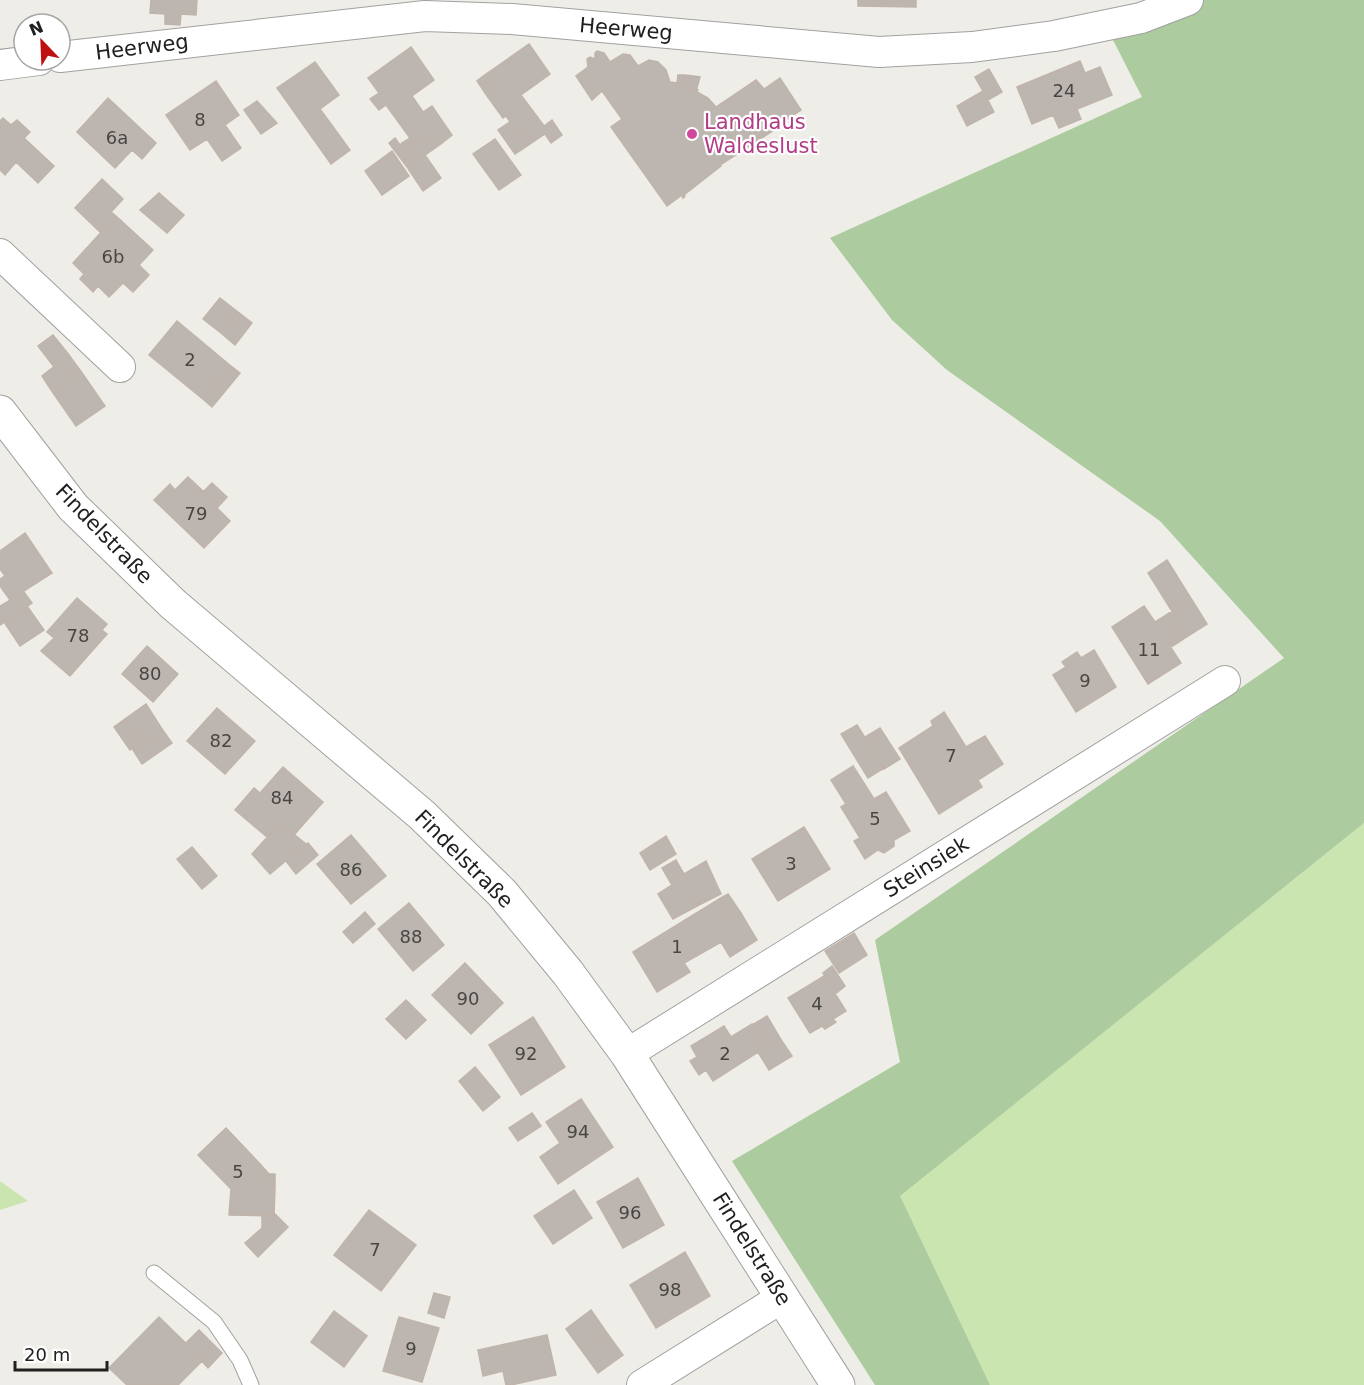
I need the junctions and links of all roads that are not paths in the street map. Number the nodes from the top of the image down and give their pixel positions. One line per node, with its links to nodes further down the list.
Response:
1 (1188, 0): 2 (street, Heerweg)
2 (427, 8): 3 (street, Heerweg)
3 (72, 55)
4 (0, 254): 5 (street)
5 (120, 367)
6 (0, 412): 8 (street, Findelstraße)
7 (1225, 681): 8 (street, Steinsiek)
8 (627, 1054): 10 (street, Findelstraße)
9 (154, 1273): 11 (lane)
10 (783, 1297): 12 (street); 13 (street, Findelstraße)
11 (252, 1385)
12 (642, 1385)
13 (838, 1385)

